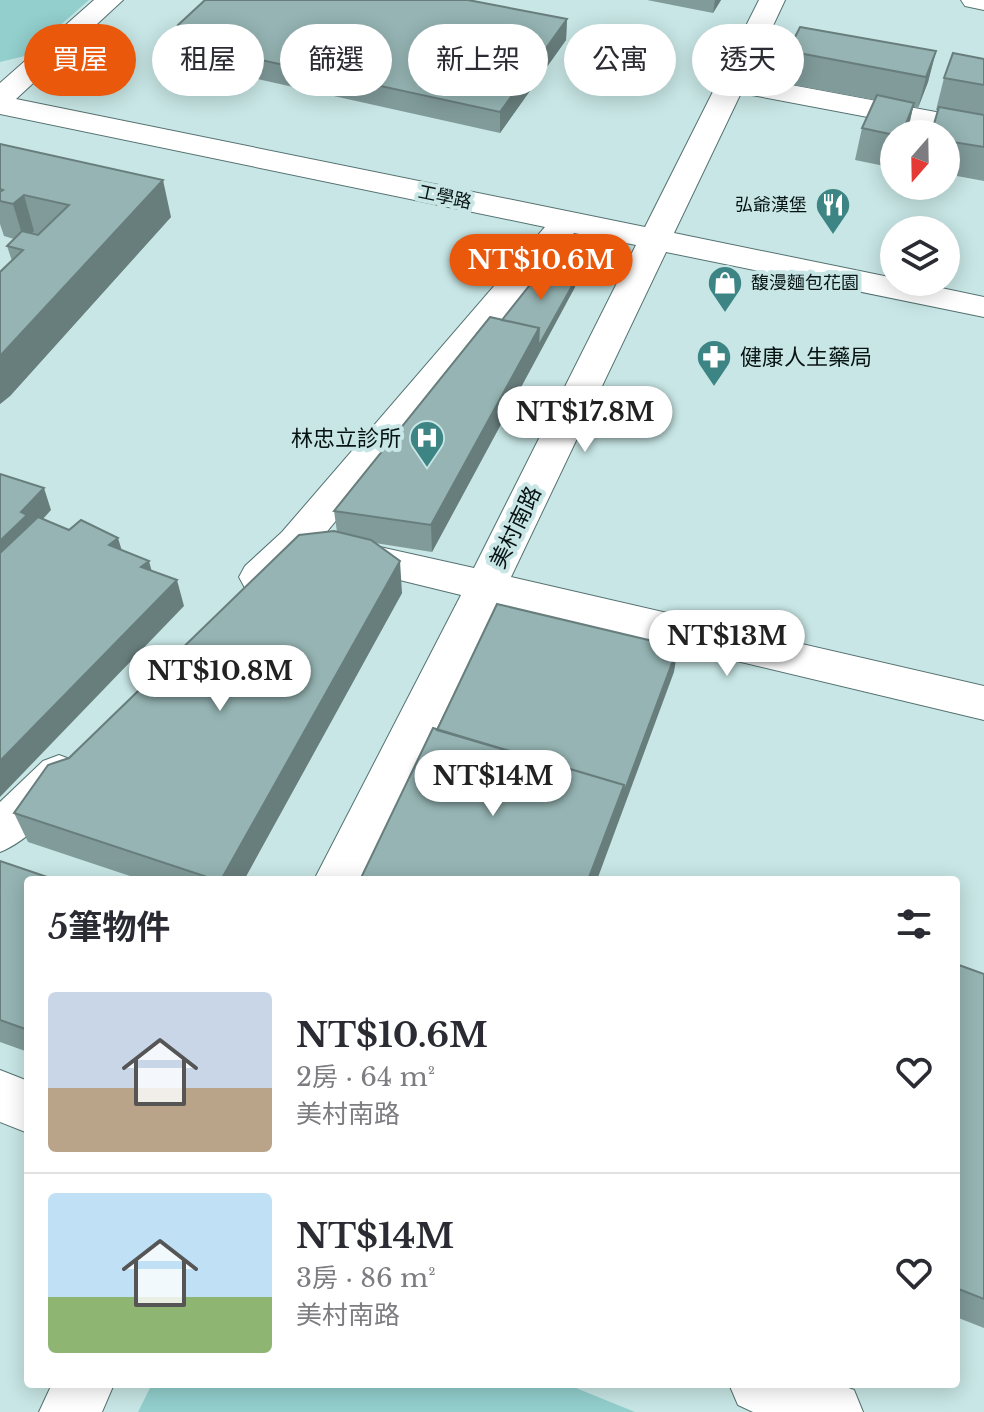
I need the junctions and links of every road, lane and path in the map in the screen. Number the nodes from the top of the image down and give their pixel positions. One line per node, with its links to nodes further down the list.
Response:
1 (110, 0): 8 (street)
2 (772, 0): 5 (street, 美村南路)
3 (974, 0): 4 (street)
4 (984, 2)
5 (761, 24)
6 (727, 96): 12 (street, 美村南路)
7 (802, 96): 10 (street)
8 (0, 98)
9 (0, 105): 11 (street, 工學路)
10 (984, 130)
11 (566, 222): 12 (street, 工學路); 14 (street)
12 (656, 241): 13 (street, 工學路); 15 (street, 美村南路)
13 (984, 307)
14 (296, 542): 15 (street); 16 (street)
15 (485, 588): 17 (street); 20 (street, 美村南路)
16 (227, 609)
17 (984, 703)
18 (91, 743): 19 (street)
19 (0, 832)
20 (340, 876)
21 (0, 1096): 22 (street)
22 (24, 1105)
23 (82, 1388): 25 (street)
24 (769, 1388): 26 (street)
25 (70, 1412)
26 (832, 1412)

